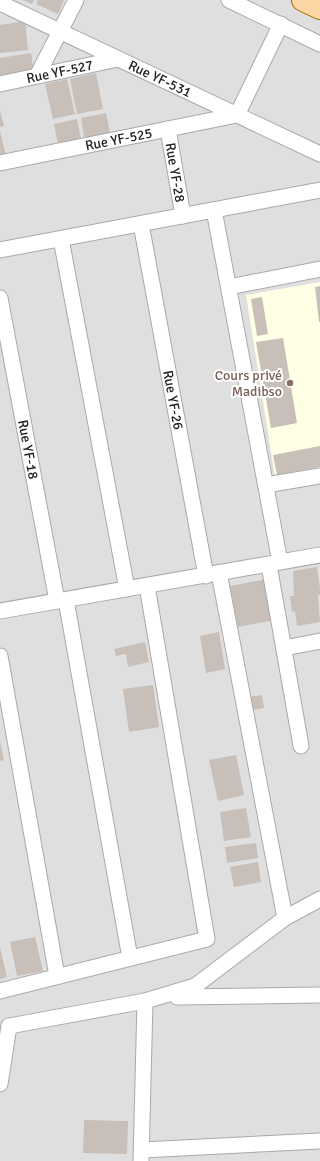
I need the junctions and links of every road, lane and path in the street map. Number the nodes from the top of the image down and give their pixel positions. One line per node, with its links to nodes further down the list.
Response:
1 (76, 0): 7 (street)
2 (229, 0): 6 (street)
3 (303, 0): 5 (main road)
4 (2, 5): 7 (street, Rue YF-531)
5 (320, 8)
6 (281, 24): 8 (street); 12 (street)
7 (60, 31): 9 (street, Rue YF-531); 10 (street)
8 (320, 44)
9 (118, 59): 10 (street, Rue YF-527); 12 (street, Rue YF-531)
10 (37, 76): 11 (street, Rue YF-527)
11 (0, 84)
12 (237, 115): 13 (street, Rue YF-525); 14 (street, Rue YF-531)
13 (168, 129): 15 (street, Rue YF-525); 18 (street, Rue YF-28)
14 (320, 154)
15 (0, 163)
16 (320, 190): 17 (street)
17 (214, 210): 18 (street); 23 (street)
18 (183, 216): 19 (street)
19 (141, 224): 20 (street); 29 (street, Rue YF-26)
20 (61, 239): 21 (street); 31 (street)
21 (0, 250)
22 (320, 269): 23 (street)
23 (229, 287): 26 (street)
24 (0, 298): 32 (street, Rue YF-18)
25 (320, 476): 26 (street)
26 (266, 485): 28 (street)
27 (320, 555): 28 (street)
28 (275, 563): 29 (street); 35 (street)
29 (212, 574): 30 (street); 39 (street, Rue YF-26)
30 (146, 586): 31 (street); 40 (street)
31 (127, 589): 32 (street)
32 (61, 600): 33 (street); 40 (street, Rue YF-18)
33 (0, 611)
34 (320, 641): 35 (street)
35 (284, 648): 37 (street)
36 (0, 656): 41 (street)
37 (301, 746)
38 (320, 899): 39 (street)
39 (285, 918): 44 (street)
40 (130, 958): 41 (street)
41 (57, 976): 42 (street)
42 (0, 991)
43 (320, 995): 44 (street)
44 (152, 999): 45 (street); 48 (street)
45 (4, 1022): 46 (street)
46 (0, 1084)
47 (320, 1141): 48 (street)
48 (141, 1156)

